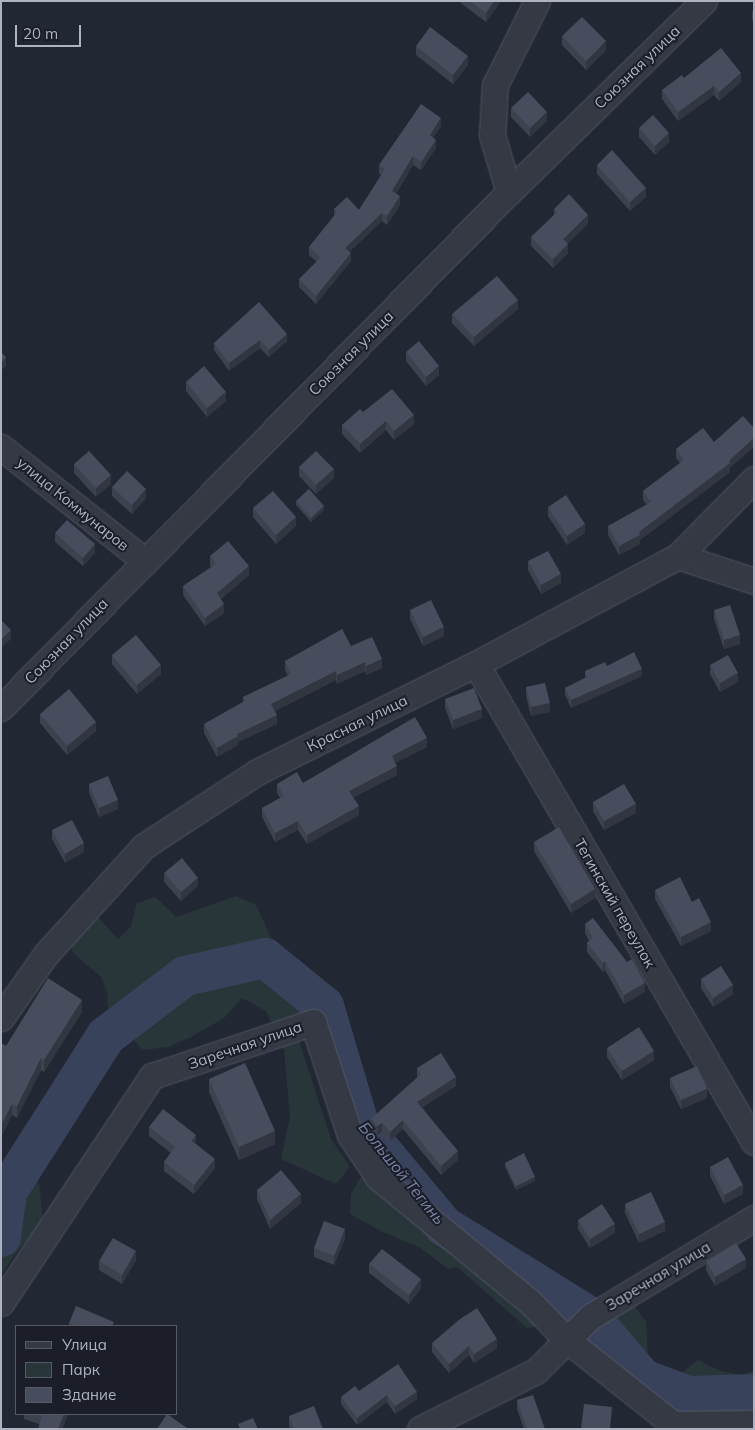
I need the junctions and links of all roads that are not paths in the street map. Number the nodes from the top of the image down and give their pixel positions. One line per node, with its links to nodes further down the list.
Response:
1 (537, 1): 3 (street)
2 (704, 1): 3 (street, Союзная улица)
3 (510, 192): 7 (street, Союзная улица)
4 (1, 447): 7 (street, улица Коммунаров)
5 (754, 479): 6 (street, Красная улица)
6 (678, 556): 8 (street); 9 (street, Красная улица)
7 (145, 561): 10 (street, Союзная улица)
8 (754, 581)
9 (476, 664): 11 (street, Красная улица); 12 (street, Тегинский переулок)
10 (1, 708)
11 (1, 1018)
12 (754, 1142)
13 (754, 1218): 15 (street, Заречная улица)
14 (1, 1303): 15 (street, Заречная улица)
15 (567, 1340): 16 (street, Заречная улица); 17 (street, Заречная улица)
16 (754, 1422)
17 (420, 1429)

